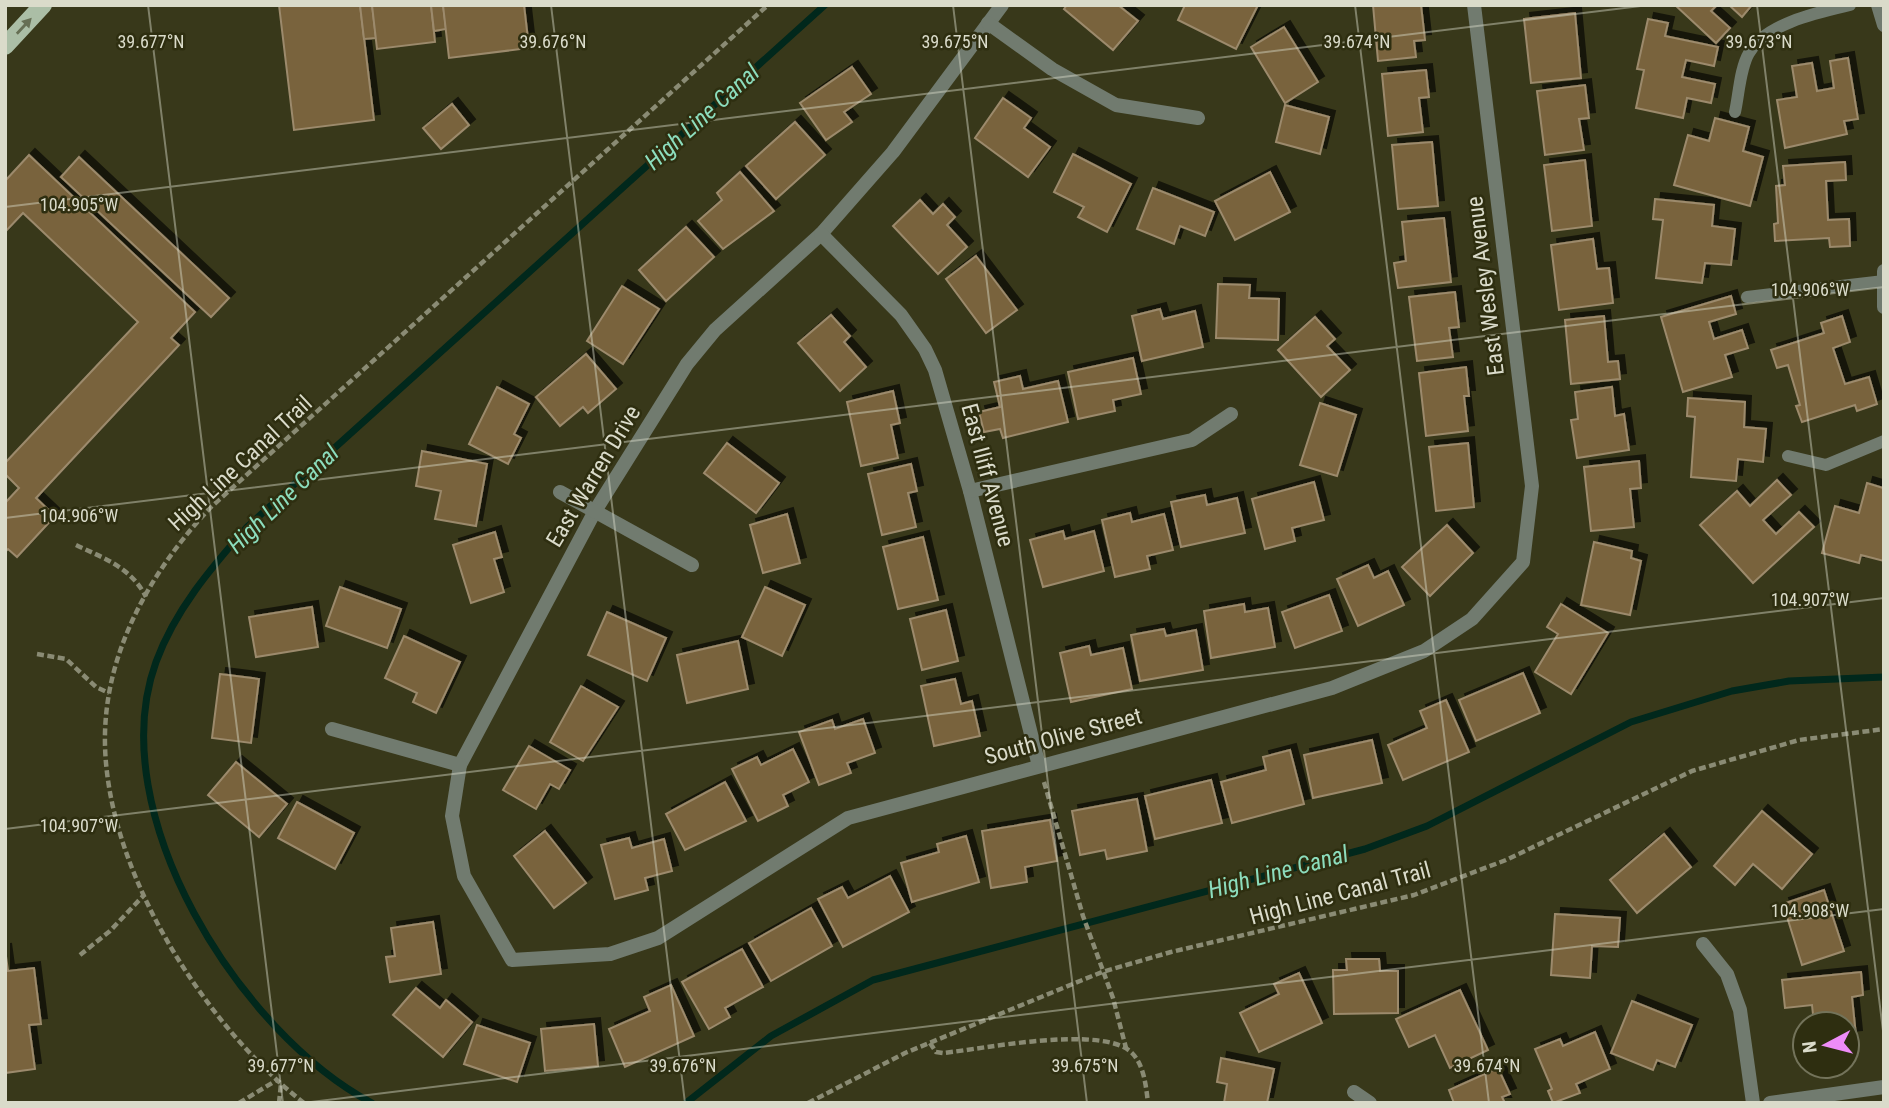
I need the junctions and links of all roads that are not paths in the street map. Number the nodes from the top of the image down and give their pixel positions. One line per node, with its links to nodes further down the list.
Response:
1 (43, 5): 8 (main road, one-way to 1)
2 (1002, 5): 6 (street, East Warren Drive)
3 (1474, 5): 21 (street, East Wesley Avenue)
4 (1850, 5): 9 (lane)
5 (1878, 5): 7 (street)
6 (988, 23): 10 (street); 11 (street, East Warren Drive)
7 (1884, 25)
8 (5, 46)
9 (1735, 112)
10 (1198, 118)
11 (821, 234): 18 (street, East Iliff Avenue); 20 (street, East Warren Drive)
12 (1883, 278): 13 (lane); 14 (street)
13 (1747, 297)
14 (1884, 307)
15 (1231, 414): 18 (street)
16 (1884, 441): 17 (lane)
17 (1788, 456)
18 (970, 491): 25 (street, East Iliff Avenue)
19 (560, 492): 20 (street)
20 (595, 511): 22 (street); 24 (street, East Warren Drive)
21 (1523, 562): 25 (street, South Olive Street)
22 (692, 565)
23 (332, 729): 24 (street)
24 (460, 765): 27 (street, East Warren Drive)
25 (1039, 766): 27 (street, South Olive Street)
26 (1703, 944): 31 (street)
27 (610, 954)
28 (1884, 1087): 32 (street)
29 (1354, 1092): 30 (street)
30 (1370, 1103)
31 (1753, 1103)
32 (1770, 1103)

